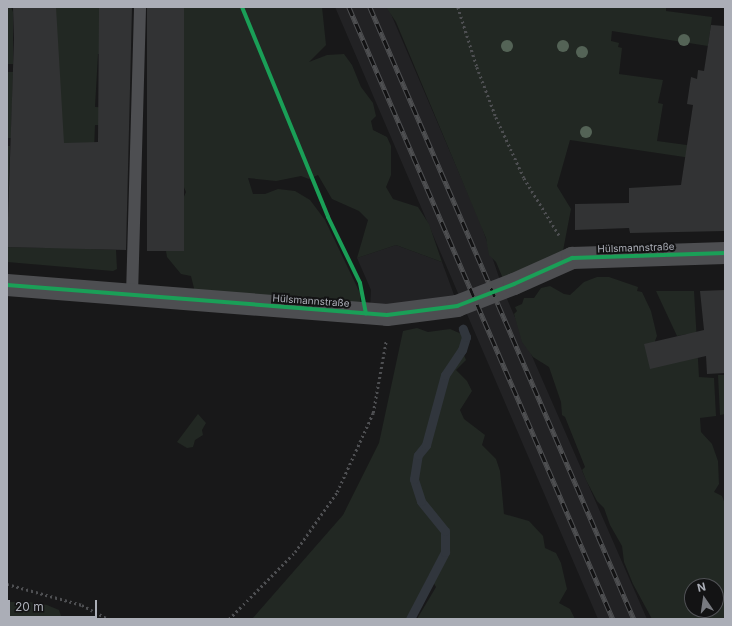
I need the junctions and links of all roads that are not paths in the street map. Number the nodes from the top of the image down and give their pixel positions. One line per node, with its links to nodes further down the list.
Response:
1 (140, 7): 4 (lane)
2 (725, 253): 4 (street, Hülsmannstraße)
3 (7, 285): 4 (street, Hülsmannstraße)
4 (132, 295)

